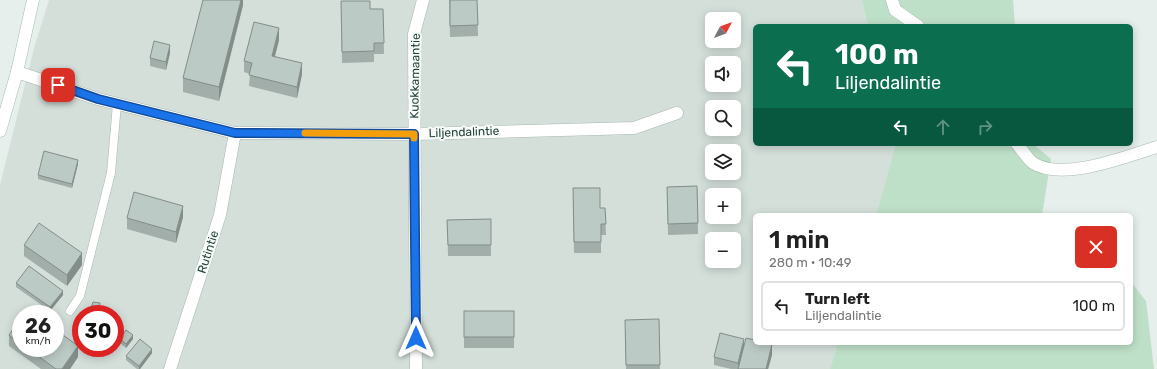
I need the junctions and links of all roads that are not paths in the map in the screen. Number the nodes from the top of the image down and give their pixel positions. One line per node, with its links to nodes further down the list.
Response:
1 (33, 0): 5 (street)
2 (422, 0): 10 (street, Kuokkamaantie)
3 (892, 0): 4 (street)
4 (915, 24)
5 (17, 72): 6 (street, Liljendalintie); 8 (street)
6 (117, 104): 9 (street, Liljendalintie); 13 (lane)
7 (677, 113): 10 (street, Liljendalintie)
8 (0, 131)
9 (235, 133): 10 (street, Liljendalintie); 14 (street, Rutintie)
10 (414, 134): 15 (street, Kuokkamaantie)
11 (1018, 146): 12 (street)
12 (1157, 147)
13 (70, 311)
14 (170, 369)
15 (416, 369)

